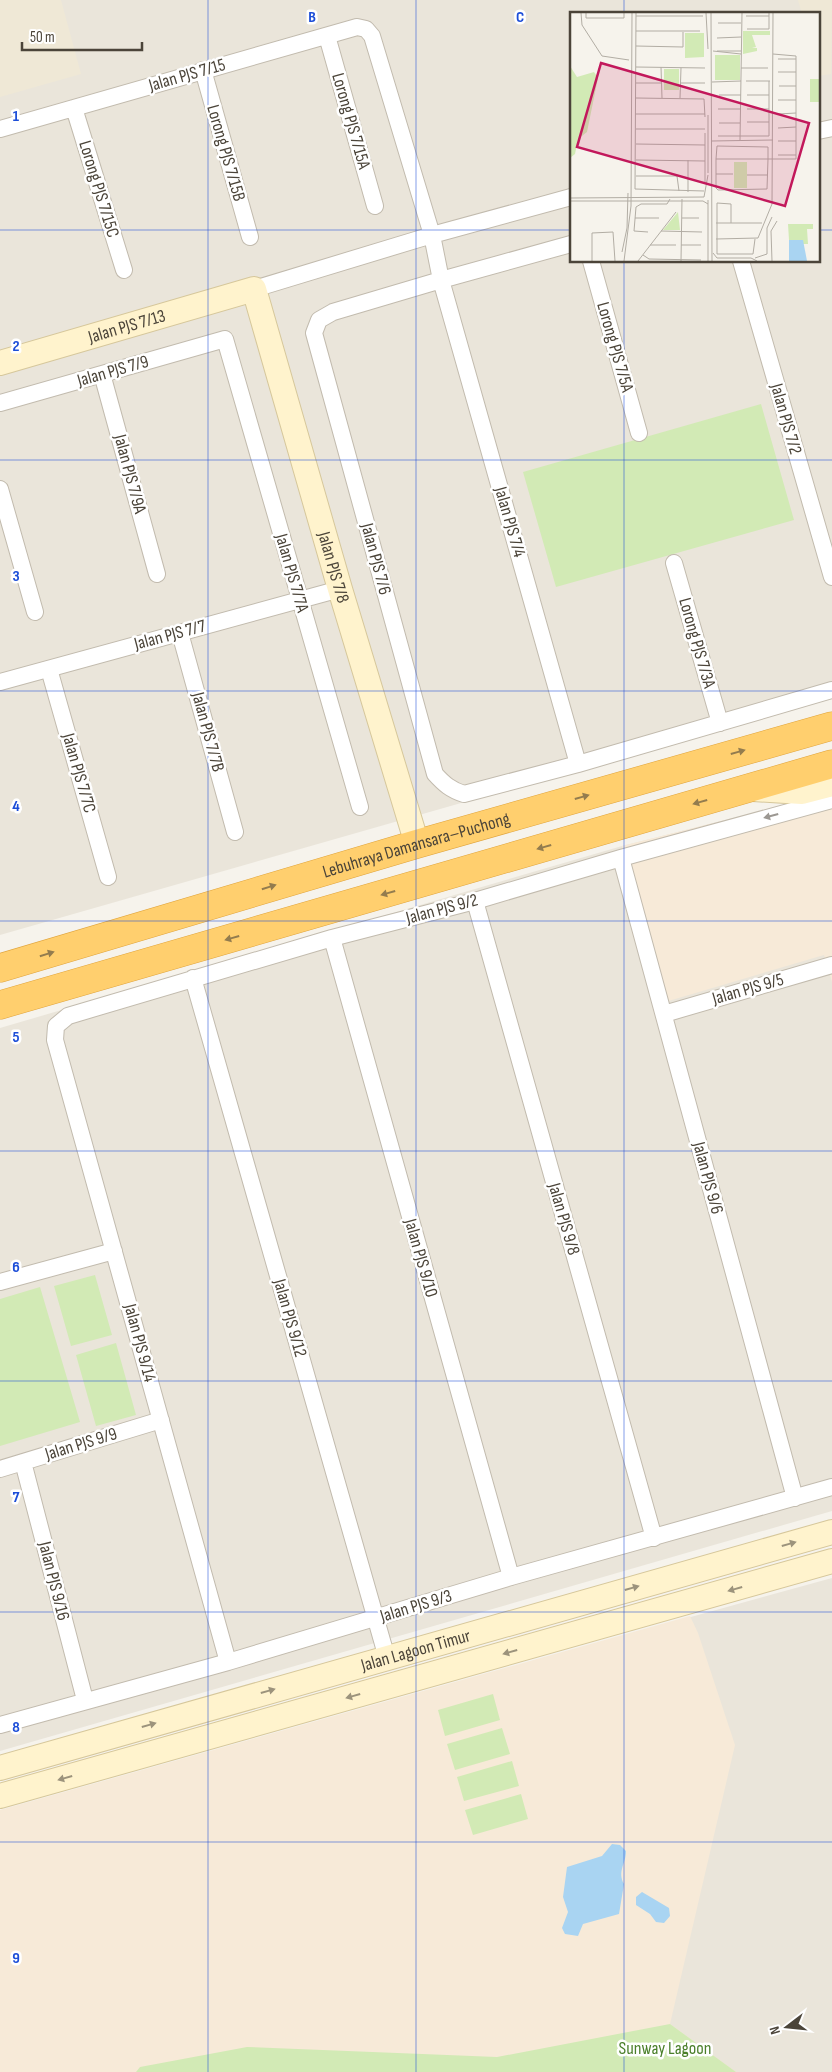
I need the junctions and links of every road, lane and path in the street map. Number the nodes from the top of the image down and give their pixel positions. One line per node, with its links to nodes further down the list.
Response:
1 (327, 36): 2 (street, Jalan PJS 7/15); 6 (street, Lorong PJS 7/15A); 7 (street, Jalan PJS 7/15)
2 (203, 70): 3 (street, Jalan PJS 7/15); 8 (street, Lorong PJS 7/15B)
3 (74, 108): 4 (street, Jalan PJS 7/15); 12 (street, Lorong PJS 7/15C)
4 (0, 129)
5 (570, 197): 7 (street)
6 (376, 206)
7 (432, 235): 13 (street); 14 (street)
8 (250, 237)
9 (570, 244): 13 (street)
10 (591, 262): 19 (street, Lorong PJS 7/5A)
11 (741, 262): 23 (street, Jalan PJS 7/2)
12 (124, 270)
13 (441, 280): 33 (street, Jalan PJS 7/4); 33 (street, Jalan PJS 7/6)
14 (254, 289): 16 (main road, Jalan PJS 7/13); 24 (main road, Jalan PJS 7/8)
15 (225, 339): 17 (street, Jalan PJS 7/9); 25 (street, Jalan PJS 7/7A)
16 (0, 363)
17 (102, 374): 18 (street, Jalan PJS 7/9); 22 (street, Jalan PJS 7/9A)
18 (0, 402)
19 (639, 433)
20 (0, 490): 26 (street)
21 (674, 563): 31 (street, Lorong PJS 7/3A)
22 (157, 574)
23 (832, 577)
24 (340, 589): 25 (street, Jalan PJS 7/7); 40 (main road, Jalan PJS 7/8)
25 (300, 600): 27 (street, Jalan PJS 7/7); 38 (street, Jalan PJS 7/7A)
26 (35, 612)
27 (180, 633): 28 (street, Jalan PJS 7/7); 39 (street, Jalan PJS 7/7B)
28 (49, 669): 29 (street, Jalan PJS 7/7); 42 (street, Jalan PJS 7/7C)
29 (0, 682)
30 (832, 690): 31 (street)
31 (720, 723): 33 (street)
32 (832, 726): 40 (highway, Lebuhraya Damansara–Puchong, one-way to 32)
33 (578, 764)
34 (832, 764): 36 (highway)
35 (832, 784): 36 (main road)
36 (747, 788): 48 (highway, one-way to 48)
37 (825, 802): 41 (street, Jalan PJS 9/2, one-way to 41)
38 (360, 807)
39 (235, 832)
40 (417, 844): 46 (highway, Lebuhraya Damansara–Puchong, one-way to 40)
41 (621, 858): 43 (street, Jalan PJS 9/2); 49 (street, Jalan PJS 9/6)
42 (108, 877)
43 (474, 901): 44 (street, Jalan PJS 9/2); 59 (street, Jalan PJS 9/8)
44 (332, 938): 47 (street, Jalan PJS 9/2); 61 (street, Jalan PJS 9/10)
45 (832, 965): 49 (street, Jalan PJS 9/5)
46 (0, 968)
47 (193, 978): 50 (street, Jalan PJS 9/2); 62 (street, Jalan PJS 9/12)
48 (0, 1005)
49 (664, 1014): 57 (street, Jalan PJS 9/6)
50 (56, 1026): 51 (street, Jalan PJS 9/14)
51 (114, 1251): 52 (street); 53 (street, Jalan PJS 9/14)
52 (0, 1282)
53 (161, 1420): 54 (street, Jalan PJS 9/9); 64 (street, Jalan PJS 9/14)
54 (23, 1462): 55 (street, Jalan PJS 9/9); 65 (street, Jalan PJS 9/16)
55 (0, 1469)
56 (832, 1488): 57 (street, Jalan PJS 9/3)
57 (795, 1498): 59 (street, Jalan PJS 9/3)
58 (832, 1532): 63 (main road, Jalan Lagoon Timur, one-way to 58)
59 (654, 1538): 61 (street, Jalan PJS 9/3)
60 (832, 1561): 68 (main road, Jalan Lagoon Timur, one-way to 68)
61 (511, 1577): 62 (street, Jalan PJS 9/3)
62 (375, 1618): 63 (street, Jalan PJS 9/12); 64 (street, Jalan PJS 9/3)
63 (387, 1658): 67 (main road, Jalan Lagoon Timur, one-way to 63)
64 (228, 1662): 65 (street, Jalan PJS 9/3)
65 (85, 1700): 66 (street, Jalan PJS 9/3)
66 (0, 1725)
67 (104, 1738): 68 (main road); 69 (main road, Jalan Lagoon Timur)
68 (111, 1765): 70 (main road, Jalan Lagoon Timur, one-way to 70)
69 (0, 1768)
70 (0, 1796)

